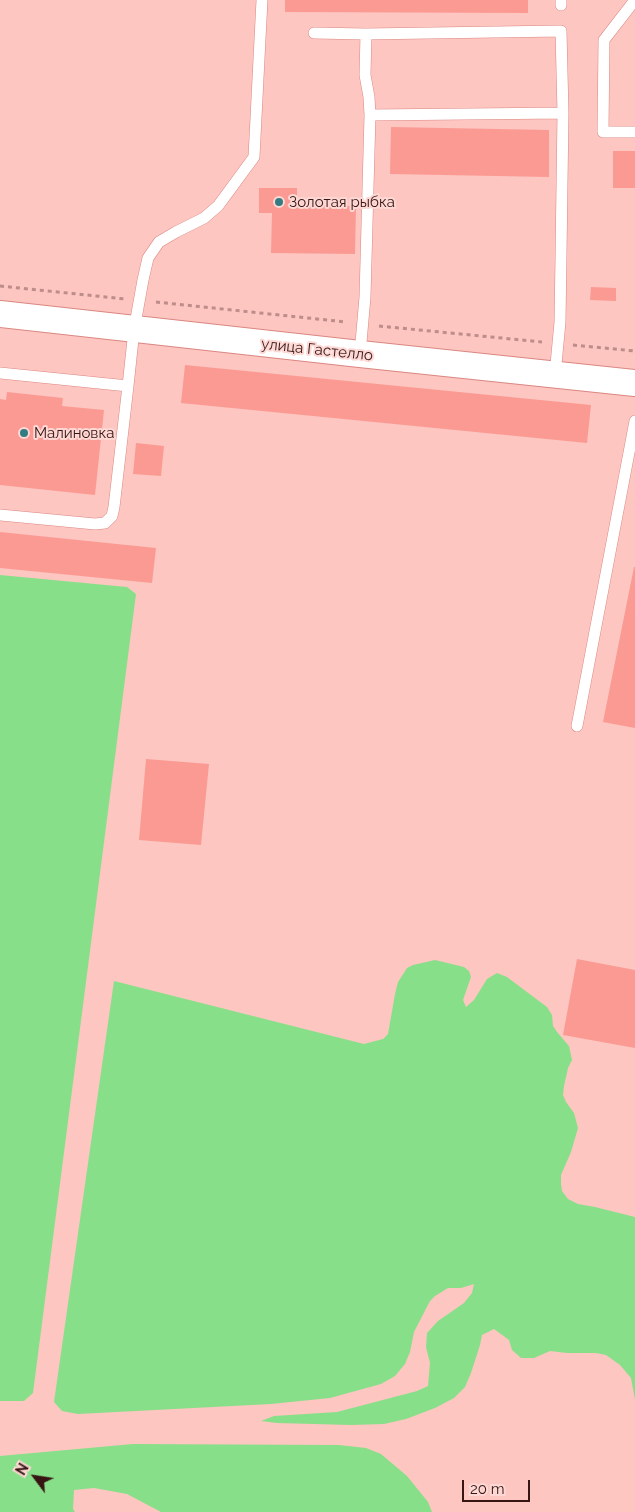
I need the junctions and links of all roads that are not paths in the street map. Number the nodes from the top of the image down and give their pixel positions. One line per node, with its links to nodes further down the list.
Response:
1 (262, 0): 9 (lane)
2 (635, 0): 7 (lane)
3 (314, 33): 4 (lane)
4 (366, 34): 5 (lane); 6 (lane)
5 (563, 113): 6 (lane); 12 (lane)
6 (370, 115): 10 (lane)
7 (635, 132)
8 (0, 314): 9 (street, улица Гастелло)
9 (134, 330): 10 (street, улица Гастелло); 14 (lane)
10 (360, 354): 12 (street, улица Гастелло)
11 (0, 373): 14 (lane)
12 (555, 375): 13 (street, улица Гастелло)
13 (635, 383)
14 (128, 386): 17 (lane)
15 (635, 421): 16 (lane)
16 (629, 486): 18 (lane)
17 (0, 515)
18 (577, 726)

